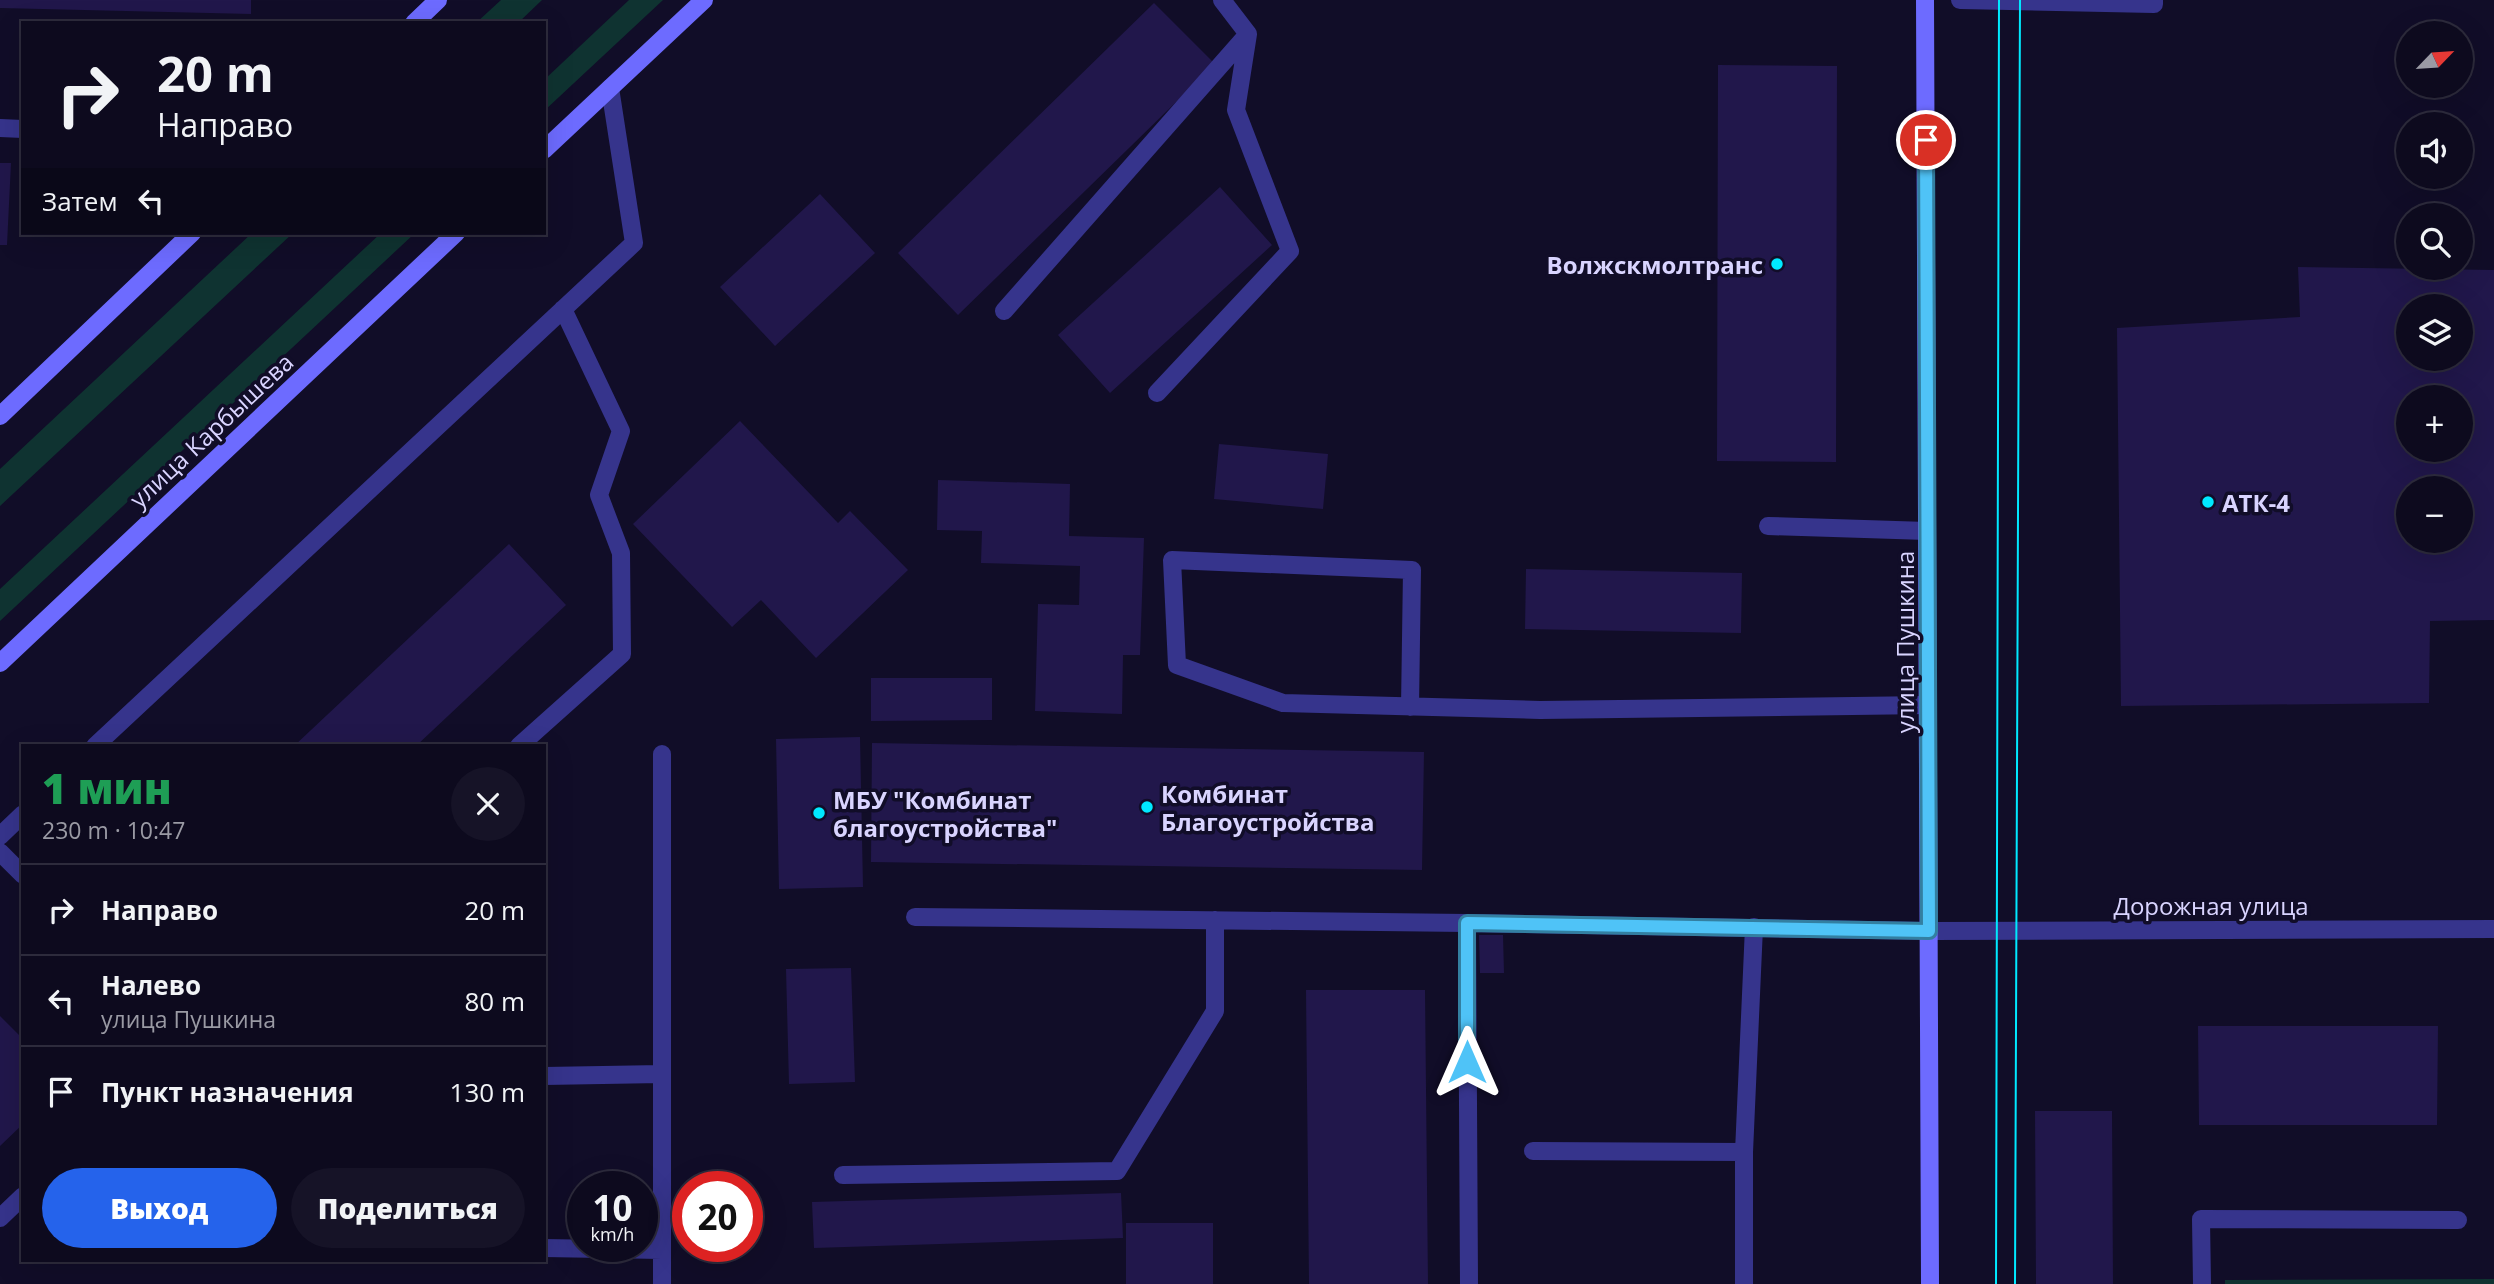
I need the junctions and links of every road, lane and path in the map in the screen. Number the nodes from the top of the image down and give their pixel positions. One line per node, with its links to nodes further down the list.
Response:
1 (438, 0): 7 (street)
2 (704, 0): 9 (street)
3 (1222, 0): 8 (street)
4 (1925, 0): 20 (street, улица Пушкина)
5 (1960, 0): 6 (street)
6 (2154, 0)
7 (416, 21)
8 (1248, 34): 16 (street); 17 (street)
9 (610, 88): 12 (street); 15 (street)
10 (0, 128): 11 (street)
11 (21, 129)
12 (546, 148)
13 (190, 235): 18 (street)
14 (454, 235): 21 (street, улица Карбышева)
15 (563, 309): 24 (street); 25 (street)
16 (1004, 311)
17 (1157, 393)
18 (0, 416)
19 (1768, 526): 20 (street)
20 (1927, 531): 22 (street, улица Пушкина)
21 (0, 663)
22 (1928, 705): 23 (street); 36 (street, улица Пушкина)
23 (1410, 706): 23 (street)
24 (97, 744)
25 (521, 744)
26 (662, 754): 37 (street)
27 (21, 816): 28 (street)
28 (0, 835)
29 (0, 852): 30 (street)
30 (21, 873)
31 (915, 916): 32 (street, Дорожная улица)
32 (1215, 920): 33 (street, Дорожная улица); 41 (street)
33 (1467, 923): 34 (street, Дорожная улица); 48 (street)
34 (1754, 927): 36 (street, Дорожная улица); 40 (street)
35 (2494, 929): 36 (street, Дорожная улица)
36 (1929, 931): 50 (street, улица Пушкина)
37 (662, 1074): 38 (street); 46 (street)
38 (546, 1076)
39 (1533, 1151): 40 (street)
40 (1744, 1152): 49 (street)
41 (842, 1175)
42 (21, 1198): 43 (street)
43 (0, 1218)
44 (2458, 1220): 51 (street)
45 (546, 1248): 46 (street)
46 (662, 1250): 47 (street)
47 (662, 1284)
48 (1469, 1284)
49 (1744, 1284)
50 (1930, 1284)
51 (2202, 1284)

